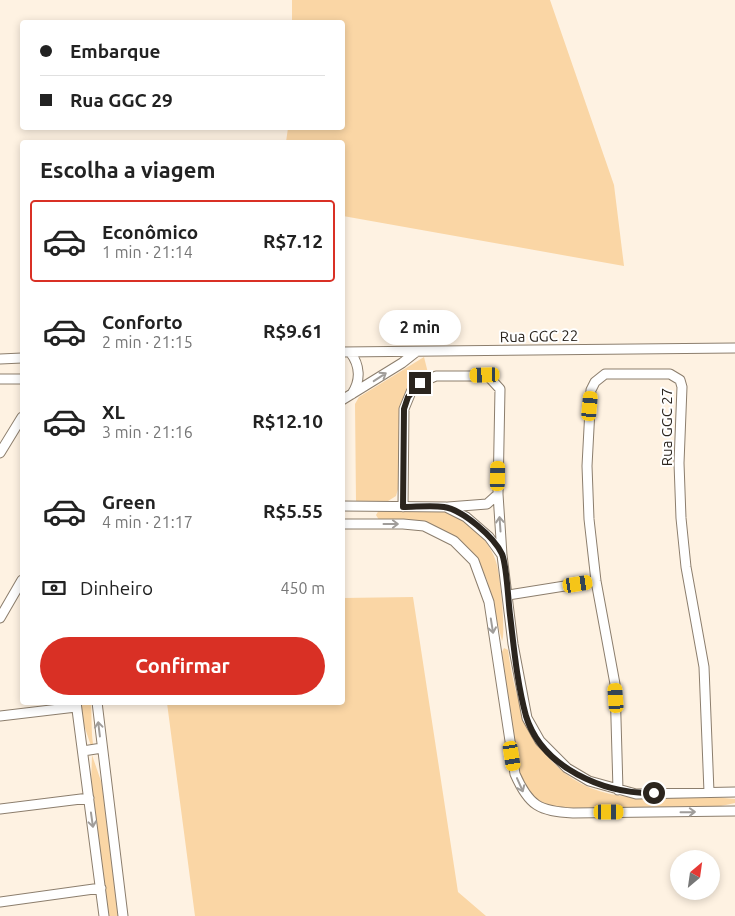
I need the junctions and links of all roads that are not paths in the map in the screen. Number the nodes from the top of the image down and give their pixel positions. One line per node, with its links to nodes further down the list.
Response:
1 (735, 348): 3 (street, Rua GGC 22)
2 (346, 352): 3 (street, Rua GGC 22); 8 (street)
3 (416, 352): 8 (street, one-way to 3)
4 (20, 358): 5 (street)
5 (0, 359)
6 (0, 379): 7 (street)
7 (20, 379)
8 (345, 400)
9 (20, 420): 10 (street)
10 (0, 453)
11 (498, 494): 14 (street); 15 (street); 18 (street, one-way to 11)
12 (345, 506): 13 (street)
13 (369, 506): 14 (street); 17 (street)
14 (403, 507): 15 (street)
15 (446, 507): 18 (street)
16 (345, 524): 17 (street)
17 (369, 524): 24 (street, one-way to 24)
18 (502, 555): 21 (street)
19 (596, 581): 21 (street); 30 (street, Rua GGC 27); 31 (street, Rua GGC 27)
20 (20, 583): 22 (street)
21 (508, 595): 23 (street)
22 (0, 618)
23 (513, 644): 24 (street); 30 (street)
24 (495, 646): 35 (street, one-way to 35)
25 (76, 705): 27 (street); 29 (street)
26 (96, 705): 28 (street, one-way to 26)
27 (0, 716)
28 (102, 748): 29 (street); 39 (street)
29 (83, 751): 33 (street)
30 (618, 790): 31 (street)
31 (709, 792): 32 (street)
32 (735, 792)
33 (89, 798): 34 (street); 36 (street, one-way to 36)
34 (0, 809)
35 (735, 811)
36 (101, 888): 37 (street); 38 (street)
37 (0, 902)
38 (104, 916)
39 (123, 916)

